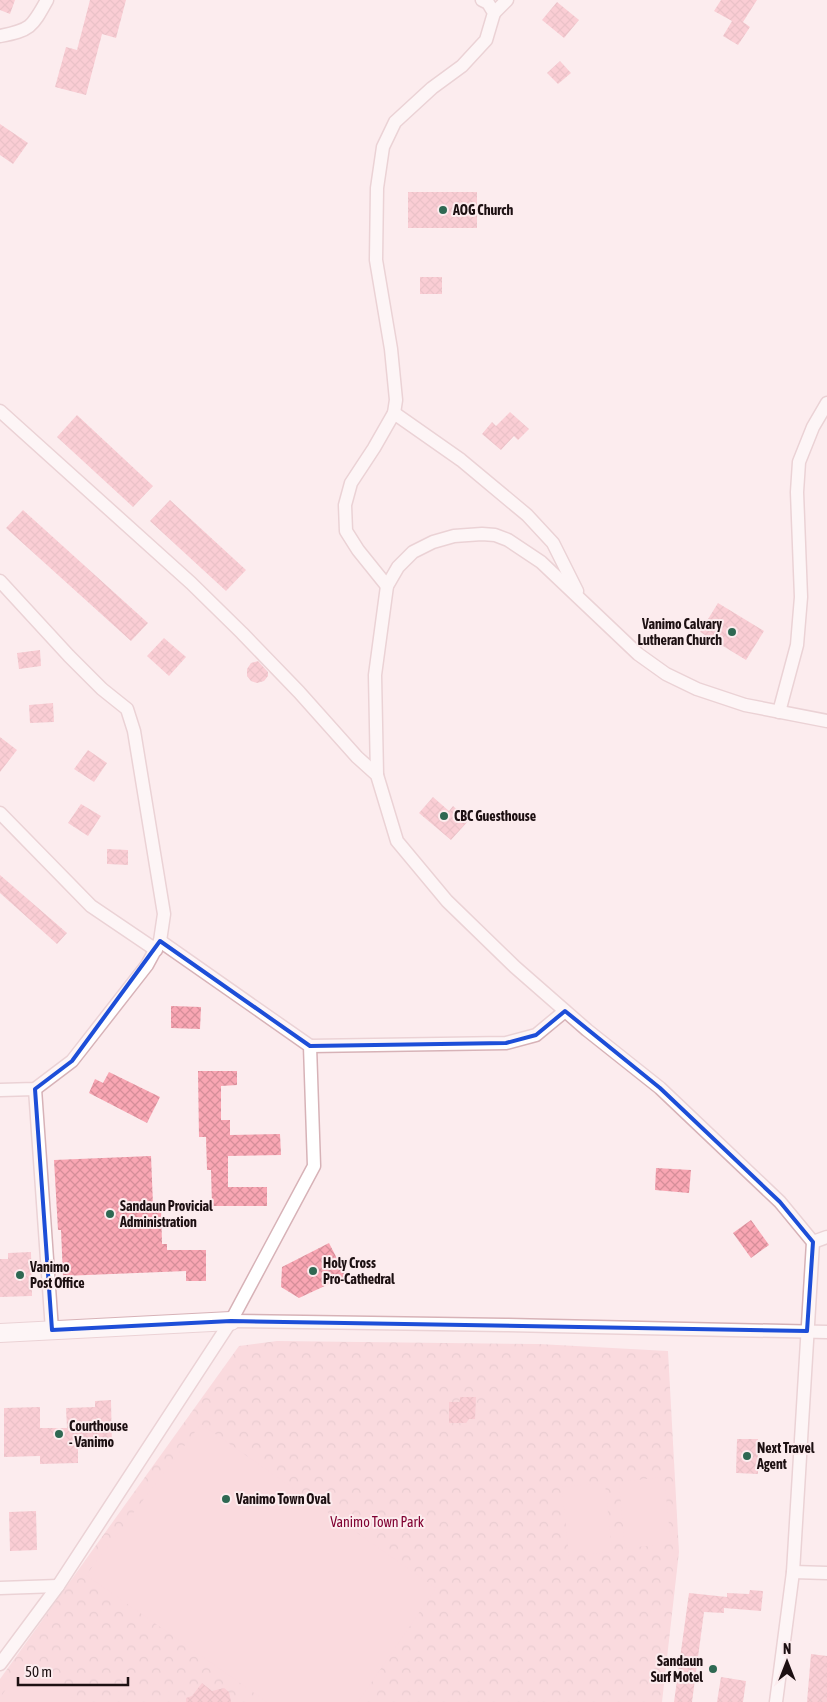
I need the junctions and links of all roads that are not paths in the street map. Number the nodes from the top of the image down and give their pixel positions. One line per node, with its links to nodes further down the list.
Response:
1 (46, 0): 5 (street)
2 (482, 0): 4 (street)
3 (507, 0): 4 (street)
4 (494, 13): 8 (street)
5 (0, 36)
6 (827, 403): 12 (street)
7 (0, 411): 14 (street)
8 (394, 413): 10 (street); 11 (street)
9 (0, 581): 16 (street)
10 (387, 586): 11 (street); 14 (street)
11 (580, 598): 12 (street)
12 (779, 712): 13 (street)
13 (827, 721)
14 (377, 775): 17 (street)
15 (0, 814): 16 (street)
16 (158, 945): 18 (street); 19 (street)
17 (565, 1011): 18 (street); 22 (street)
18 (310, 1046): 23 (street)
19 (35, 1089): 20 (street); 24 (street)
20 (0, 1090)
21 (827, 1237): 22 (street)
22 (813, 1242): 25 (street)
23 (231, 1321): 24 (street); 25 (street); 30 (street)
24 (52, 1330): 27 (street)
25 (807, 1331): 26 (street); 28 (street)
26 (827, 1332)
27 (0, 1333)
28 (793, 1572): 29 (street); 33 (street)
29 (827, 1573)
30 (58, 1586): 31 (street); 32 (street)
31 (0, 1588)
32 (0, 1664)
33 (776, 1702)

